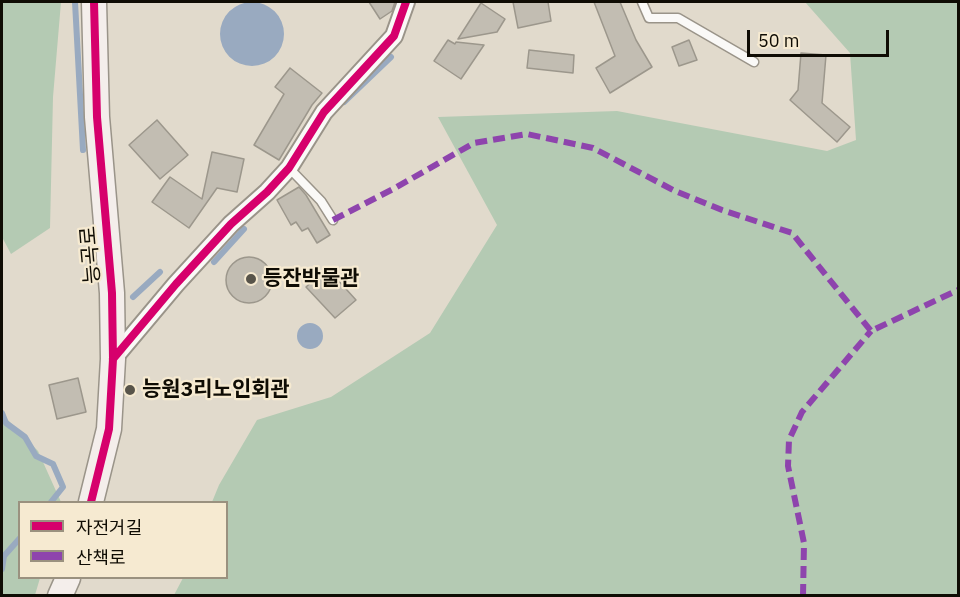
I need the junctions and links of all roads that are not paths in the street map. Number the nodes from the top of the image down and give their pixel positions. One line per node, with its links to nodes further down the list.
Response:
1 (94, 2): 7 (street, 능곡로)
2 (406, 2): 5 (street)
3 (642, 2): 4 (lane)
4 (754, 62)
5 (289, 168): 6 (lane); 7 (street)
6 (333, 220)
7 (113, 359): 8 (street, 능곡로)
8 (91, 501)
9 (68, 579): 10 (street)
10 (60, 596)

